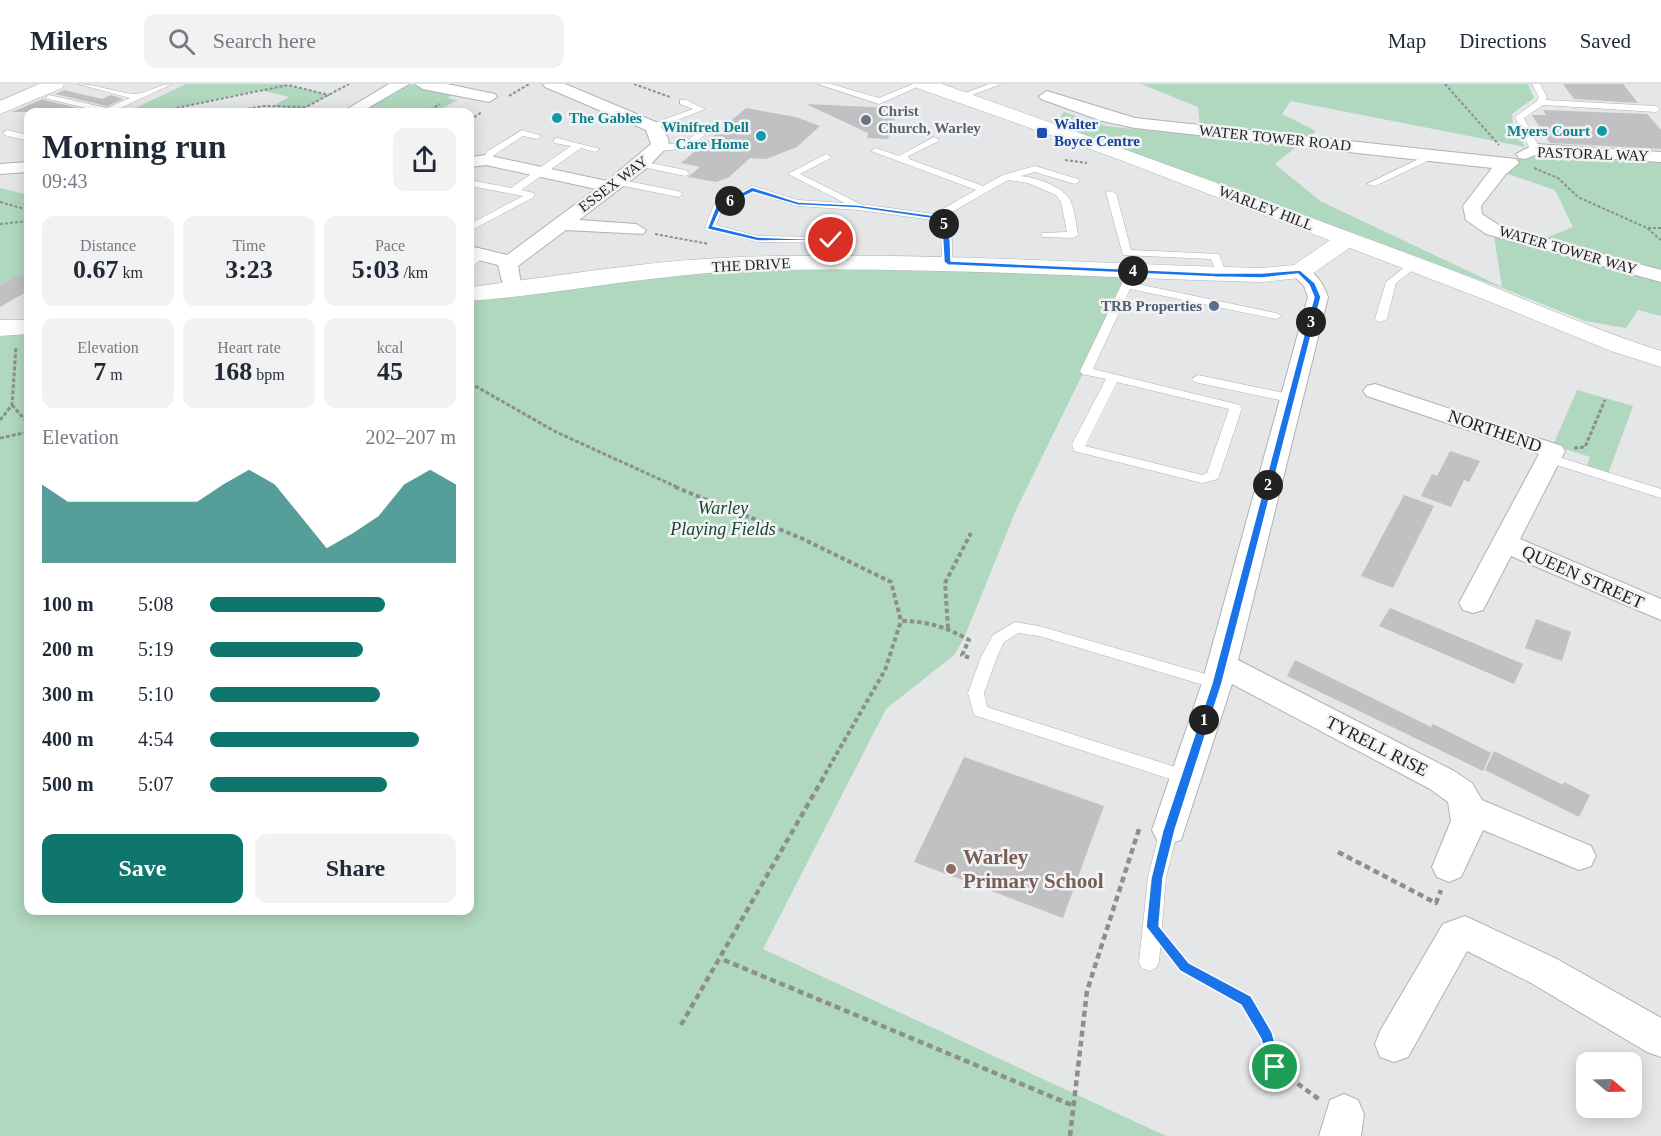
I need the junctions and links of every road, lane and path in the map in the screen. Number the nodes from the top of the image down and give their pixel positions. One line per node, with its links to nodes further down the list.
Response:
1 (82, 84): 19 (lane)
2 (168, 84): 19 (lane)
3 (349, 84): 16 (path)
4 (402, 84): 29 (street)
5 (423, 84): 20 (street)
6 (551, 84): 17 (street)
7 (634, 84): 22 (path)
8 (822, 84): 9 (lane)
9 (922, 84): 21 (street, WARLEY HILL)
10 (997, 84): 21 (lane)
11 (1444, 84): 45 (path)
12 (1536, 84): 23 (lane)
13 (288, 86): 16 (path); 27 (path)
14 (597, 88): 17 (street)
15 (52, 91): 24 (street); 25 (lane)
16 (329, 95): 28 (path)
17 (576, 95): 31 (street)
18 (1047, 96): 44 (street, WATER TOWER ROAD)
19 (138, 97): 26 (lane)
20 (489, 97)
21 (959, 97): 76 (street, WARLEY HILL)
22 (682, 102): 31 (lane)
23 (1541, 102): 30 (lane); 45 (lane)
24 (0, 108)
25 (97, 108)
26 (115, 108)
27 (177, 108)
28 (258, 108)
29 (357, 108)
30 (1656, 109)
31 (652, 127): 41 (street, ESSEX WAY)
32 (709, 128): 41 (lane)
33 (505, 129): 35 (lane)
34 (7, 133): 37 (lane)
35 (522, 133): 36 (lane); 48 (lane)
36 (537, 136)
37 (24, 137)
38 (934, 140): 49 (lane)
39 (557, 141): 40 (lane)
40 (579, 145): 42 (lane); 53 (lane)
41 (658, 148): 50 (street, ESSEX WAY)
42 (595, 149)
43 (876, 151): 49 (lane)
44 (1432, 155): 45 (street, WATER TOWER ROAD); 59 (lane)
45 (1522, 155): 47 (street, PASTORAL WAY); 72 (path); 85 (street, WATER TOWER WAY)
46 (826, 157): 65 (lane)
47 (1661, 157)
48 (478, 161): 53 (street)
49 (905, 161): 60 (lane)
50 (642, 164): 54 (lane); 58 (street, ESSEX WAY)
51 (24, 167): 52 (street)
52 (0, 169)
53 (542, 171): 58 (street); 61 (lane)
54 (685, 173)
55 (1006, 177): 56 (lane); 60 (lane); 75 (lane)
56 (1075, 182)
57 (474, 184): 61 (lane)
58 (614, 184): 63 (lane); 70 (street, ESSEX WAY)
59 (1372, 184)
60 (981, 189): 67 (lane)
61 (513, 191): 71 (lane)
62 (1111, 192): 84 (lane)
63 (678, 194)
64 (0, 202): 66 (path)
65 (858, 207): 67 (lane); 77 (lane)
66 (24, 209)
67 (936, 217): 81 (lane)
68 (24, 221): 69 (path)
69 (0, 224)
70 (561, 224): 74 (street); 80 (street, ESSEX WAY)
71 (474, 225)
72 (1647, 228): 73 (path); 78 (path)
73 (1661, 228)
74 (636, 230)
75 (1046, 235)
76 (1347, 239): 82 (street, WARLEY HILL); 83 (street)
77 (831, 240)
78 (1661, 240)
79 (474, 257): 80 (street)
80 (511, 262): 87 (street)
81 (948, 262): 86 (street, THE DRIVE); 87 (street, THE DRIVE)
82 (1415, 264): 90 (lane); 94 (street, WARLEY HILL)
83 (1300, 272): 84 (street, THE DRIVE); 99 (street)
84 (1222, 275): 86 (street, THE DRIVE)
85 (1661, 276)
86 (1130, 278): 89 (lane); 95 (lane)
87 (512, 289): 88 (street, THE DRIVE)
88 (474, 294)
89 (1276, 316)
90 (1381, 319)
91 (24, 327): 92 (street)
92 (0, 328)
93 (24, 334): 101 (path)
94 (1661, 354)
95 (1113, 377): 95 (lane)
96 (1198, 379): 99 (lane)
97 (474, 385): 112 (path)
98 (1375, 391): 106 (street, NORTHEND)
99 (1289, 398): 115 (street)
100 (1605, 400): 106 (path)
101 (12, 405): 102 (path); 103 (path)
102 (24, 418)
103 (0, 420)
104 (24, 433): 105 (path)
105 (0, 438)
106 (1551, 454): 107 (lane); 109 (street, NORTHEND)
107 (1661, 494)
108 (970, 534): 113 (path)
109 (1506, 543): 110 (street, NORTHEND); 111 (street, QUEEN STREET)
110 (1473, 603)
111 (1661, 610)
112 (901, 621): 113 (path); 125 (path)
113 (948, 628): 114 (path)
114 (986, 664): 115 (lane); 116 (lane)
115 (1219, 674): 116 (street); 117 (street, TYRELL RISE)
116 (1185, 777): 118 (street)
117 (1469, 809): 120 (street); 121 (street)
118 (1169, 830): 122 (lane); 128 (path)
119 (1338, 852): 121 (path)
120 (1579, 856)
121 (1449, 867)
122 (1152, 927): 124 (lane); 129 (path)
123 (724, 960): 128 (path)
124 (1149, 962)
125 (681, 1025)
126 (1661, 1039): 127 (street)
127 (1394, 1044)
128 (1074, 1106): 130 (path)
129 (1342, 1125)
130 (1070, 1136)

